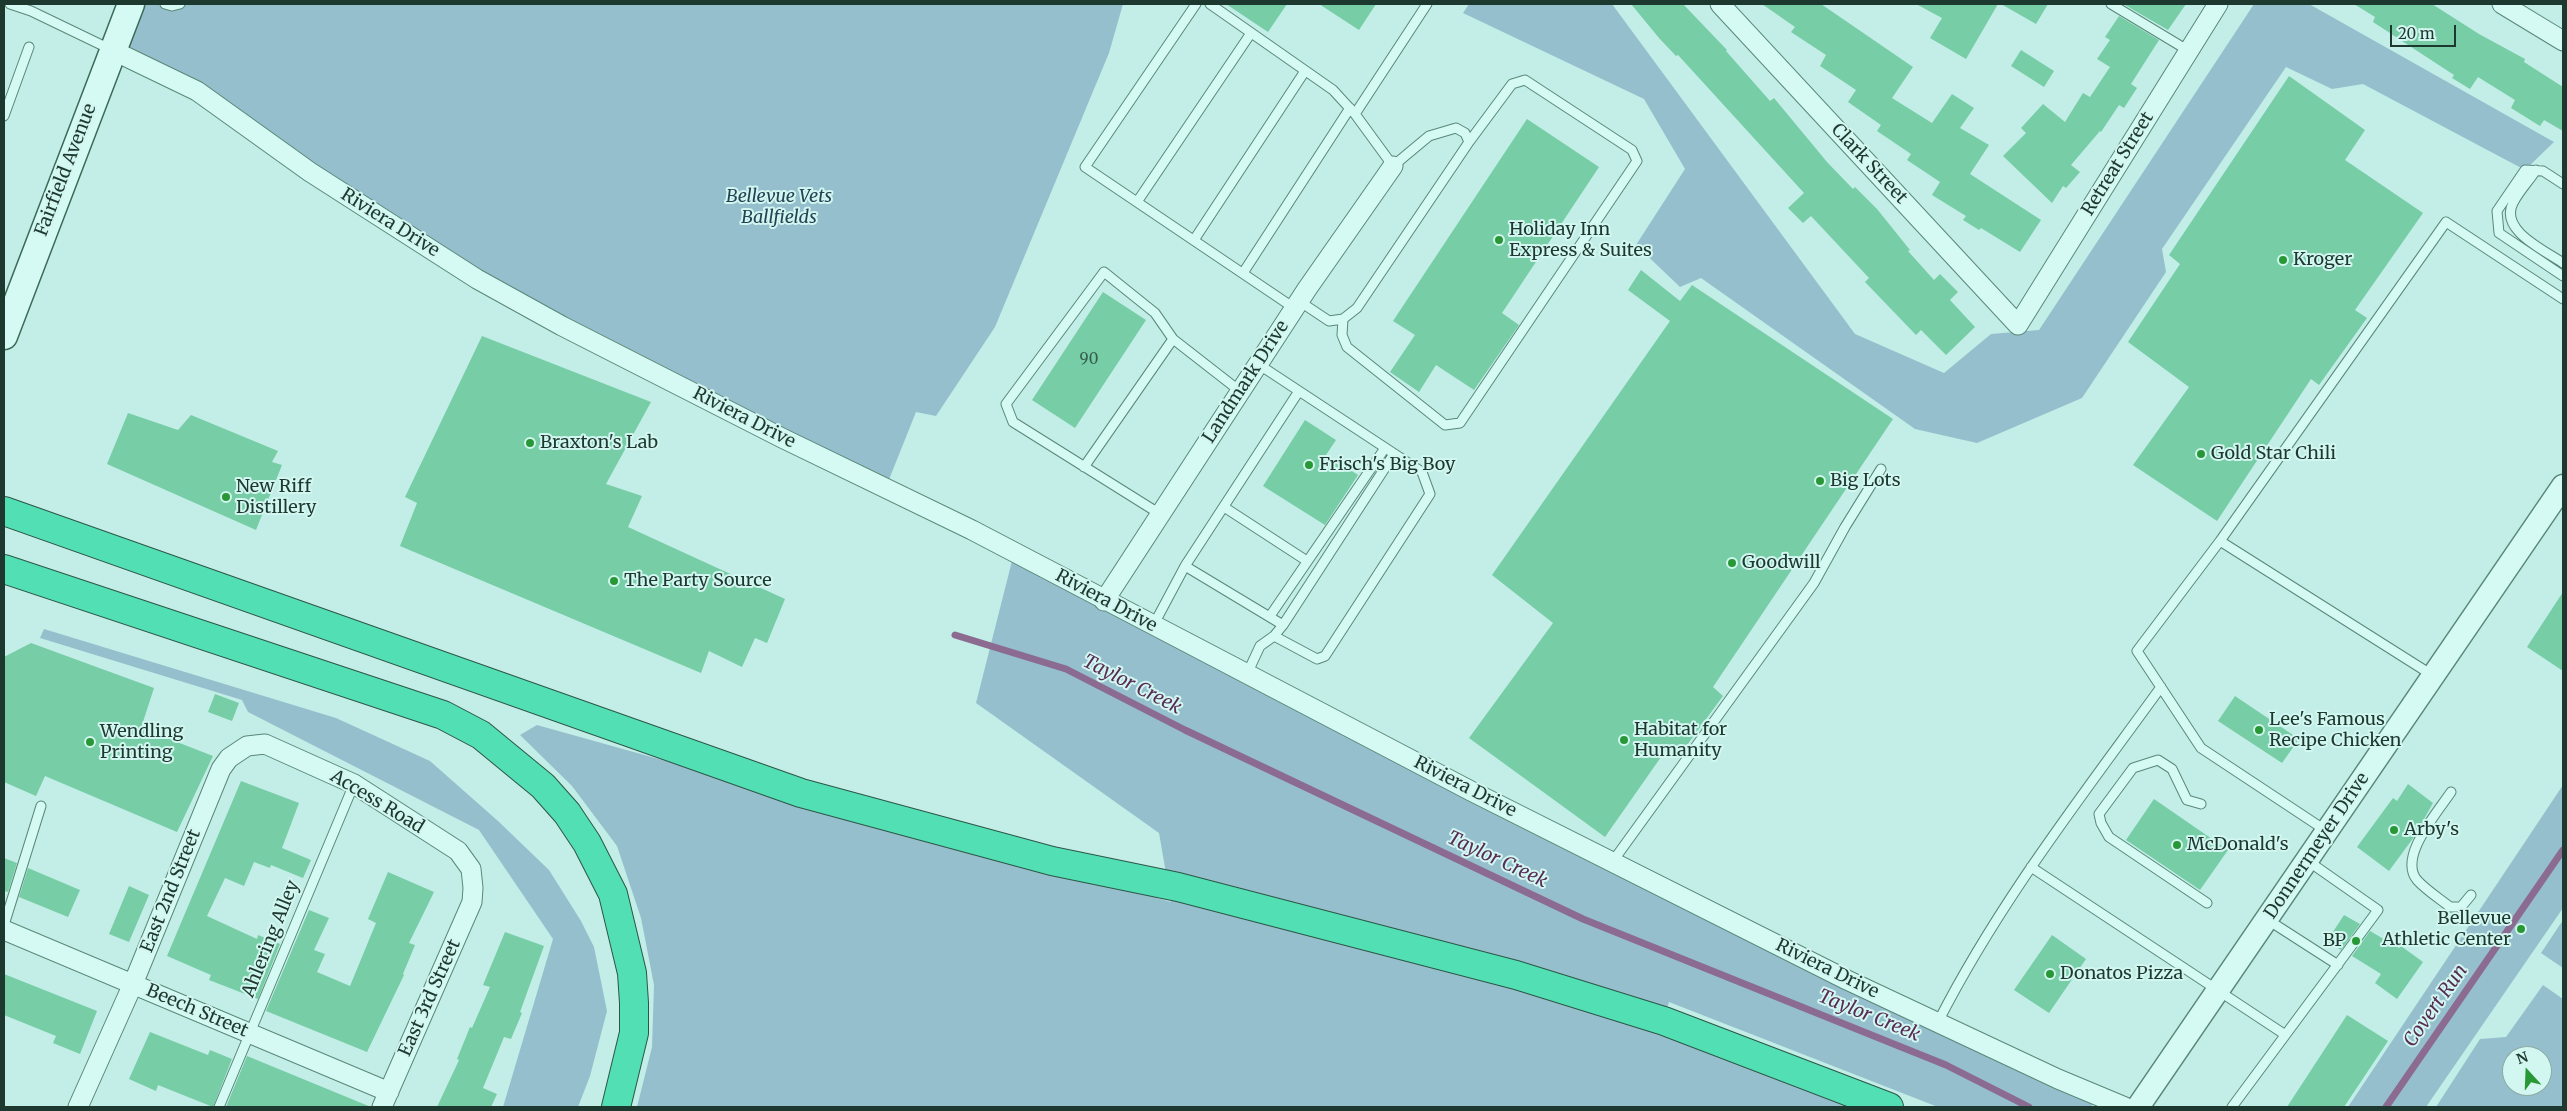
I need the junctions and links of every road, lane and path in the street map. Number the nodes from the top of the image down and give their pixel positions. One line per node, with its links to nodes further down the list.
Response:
1 (10, 4): 15 (lane)
2 (130, 4): 15 (main road, Fairfield Avenue)
3 (165, 4): 4 (lane)
4 (180, 4)
5 (1196, 4): 24 (lane)
6 (1210, 4): 12 (lane)
7 (1427, 4): 18 (lane)
8 (1720, 4): 32 (street, Clark Street)
9 (2111, 4): 16 (lane)
10 (2218, 4): 16 (street, Retreat Street)
11 (2502, 4): 13 (street)
12 (1251, 33): 17 (lane); 24 (lane)
13 (2563, 41)
14 (29, 47): 19 (lane)
15 (112, 50): 33 (main road, Fairfield Avenue); 50 (street, Riviera Drive)
16 (2188, 51): 32 (street, Retreat Street)
17 (1305, 71): 18 (lane); 25 (lane)
18 (1352, 111): 21 (lane); 27 (lane)
19 (4, 116)
20 (1469, 142): 21 (lane); 31 (lane); 31 (lane)
21 (1393, 166): 30 (street, Landmark Drive)
22 (2536, 170): 23 (lane); 26 (lane); 28 (lane)
23 (2563, 184)
24 (1137, 202): 25 (lane)
25 (1194, 240): 27 (lane)
26 (2563, 263)
27 (1243, 273): 30 (lane)
28 (2563, 276)
29 (2563, 299): 46 (lane)
30 (1297, 305): 31 (lane); 35 (street, Landmark Drive)
31 (1343, 319)
32 (2018, 325)
33 (4, 336)
34 (1173, 339): 37 (lane); 40 (lane); 40 (lane)
35 (1258, 364): 36 (lane); 37 (street, Landmark Drive)
36 (1299, 390): 38 (lane); 43 (lane)
37 (1241, 392): 45 (street, Landmark Drive)
38 (1385, 448): 39 (lane); 47 (lane)
39 (1394, 454): 52 (lane); 54 (lane)
40 (1084, 467): 45 (lane)
41 (1881, 469): 64 (lane)
42 (2563, 486): 56 (street, Donnermeyer Drive)
43 (1224, 507): 47 (lane); 48 (lane)
44 (4, 511): 83 (highway)
45 (1160, 514): 50 (street, Landmark Drive)
46 (2220, 541): 56 (lane); 57 (lane)
47 (1307, 561): 51 (lane)
48 (1186, 566): 51 (lane); 53 (lane)
49 (4, 569): 82 (highway)
50 (1104, 601): 53 (street, Riviera Drive)
51 (1270, 616): 52 (lane)
52 (1283, 625): 54 (lane)
53 (1153, 627): 55 (street, Riviera Drive)
54 (1274, 636): 55 (lane)
55 (1247, 674): 64 (street, Riviera Drive)
56 (2432, 675): 63 (street, Donnermeyer Drive)
57 (2161, 687): 63 (lane); 66 (lane)
58 (228, 758): 59 (street, Access Road); 74 (street, East 2nd Street)
59 (354, 784): 67 (street, Access Road); 77 (lane, Ahlering Alley)
60 (2451, 792): 68 (lane)
61 (2201, 804): 69 (lane)
62 (41, 806): 71 (lane)
63 (2328, 832): 65 (street, Donnermeyer Drive)
64 (1613, 861): 76 (street, Riviera Drive)
65 (2308, 861): 70 (street, Donnermeyer Drive); 73 (lane)
66 (2031, 867): 75 (lane); 76 (lane)
67 (473, 888): 79 (street, East 3rd Street)
68 (2471, 895)
69 (2207, 903)
70 (2268, 920): 73 (lane); 75 (street, Donnermeyer Drive)
71 (4, 925)
72 (4, 930): 74 (street, Beech Street)
73 (2338, 965): 78 (lane)
74 (133, 984): 77 (street, Beech Street); 80 (street, East 2nd Street)
75 (2218, 991): 78 (lane); 85 (street, Donnermeyer Drive)
76 (1938, 1022): 84 (street, Riviera Drive)
77 (250, 1033): 79 (street, Beech Street); 81 (lane, Ahlering Alley)
78 (2284, 1034): 86 (lane)
79 (386, 1100)
80 (78, 1107)
81 (219, 1107)
82 (616, 1107)
83 (1889, 1107)
84 (2125, 1107)
85 (2138, 1107)
86 (2232, 1107)

